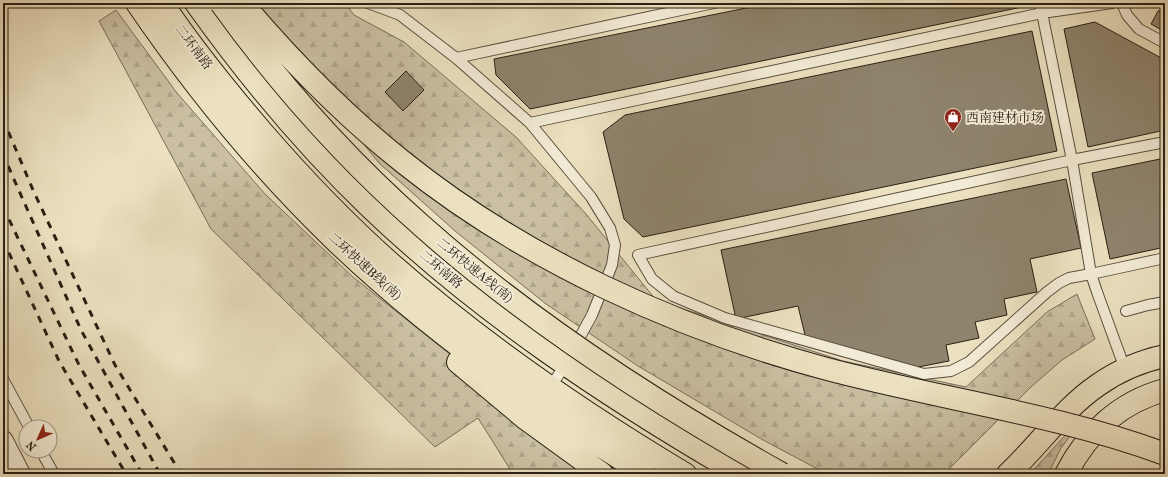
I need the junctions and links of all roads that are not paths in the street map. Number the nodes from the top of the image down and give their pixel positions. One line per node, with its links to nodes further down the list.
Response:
1 (137, 3): 17 (main road, 二环快速B线(南))
2 (162, 3): 26 (main road, 二环南路)
3 (196, 3): 23 (main road, 二环南路)
4 (221, 3): 38 (main road, 二环快速A线(南), bridge)
5 (242, 3): 30 (main road, bridge)
6 (368, 3): 13 (lane)
7 (714, 3): 13 (lane)
8 (1040, 3): 11 (lane)
9 (1112, 3): 11 (lane)
10 (1122, 3): 12 (lane)
11 (1042, 13): 14 (lane); 16 (lane)
12 (1165, 43)
13 (456, 58): 14 (lane)
14 (530, 123): 23 (lane)
15 (1165, 142): 16 (lane)
16 (1072, 160): 19 (lane); 19 (lane)
17 (337, 242): 34 (main road); 35 (main road, 二环快速B线(南))
18 (1165, 258): 19 (lane)
19 (1091, 274): 24 (lane)
20 (1165, 302): 21 (lane)
21 (1126, 311)
22 (1165, 356): 24 (main road)
23 (566, 365): 26 (lane); 37 (main road, 二环南路)
24 (1125, 369): 39 (main road)
25 (3, 378): 28 (lane)
26 (550, 388): 36 (main road, 二环南路)
27 (1165, 390): 40 (main road)
28 (25, 419)
29 (3, 441): 32 (street)
30 (1165, 454)
31 (46, 459): 33 (lane)
32 (20, 474)
33 (54, 474)
34 (602, 474)
35 (645, 474)
36 (686, 474)
37 (740, 474)
38 (782, 474)
39 (1008, 474)
40 (1066, 474)

